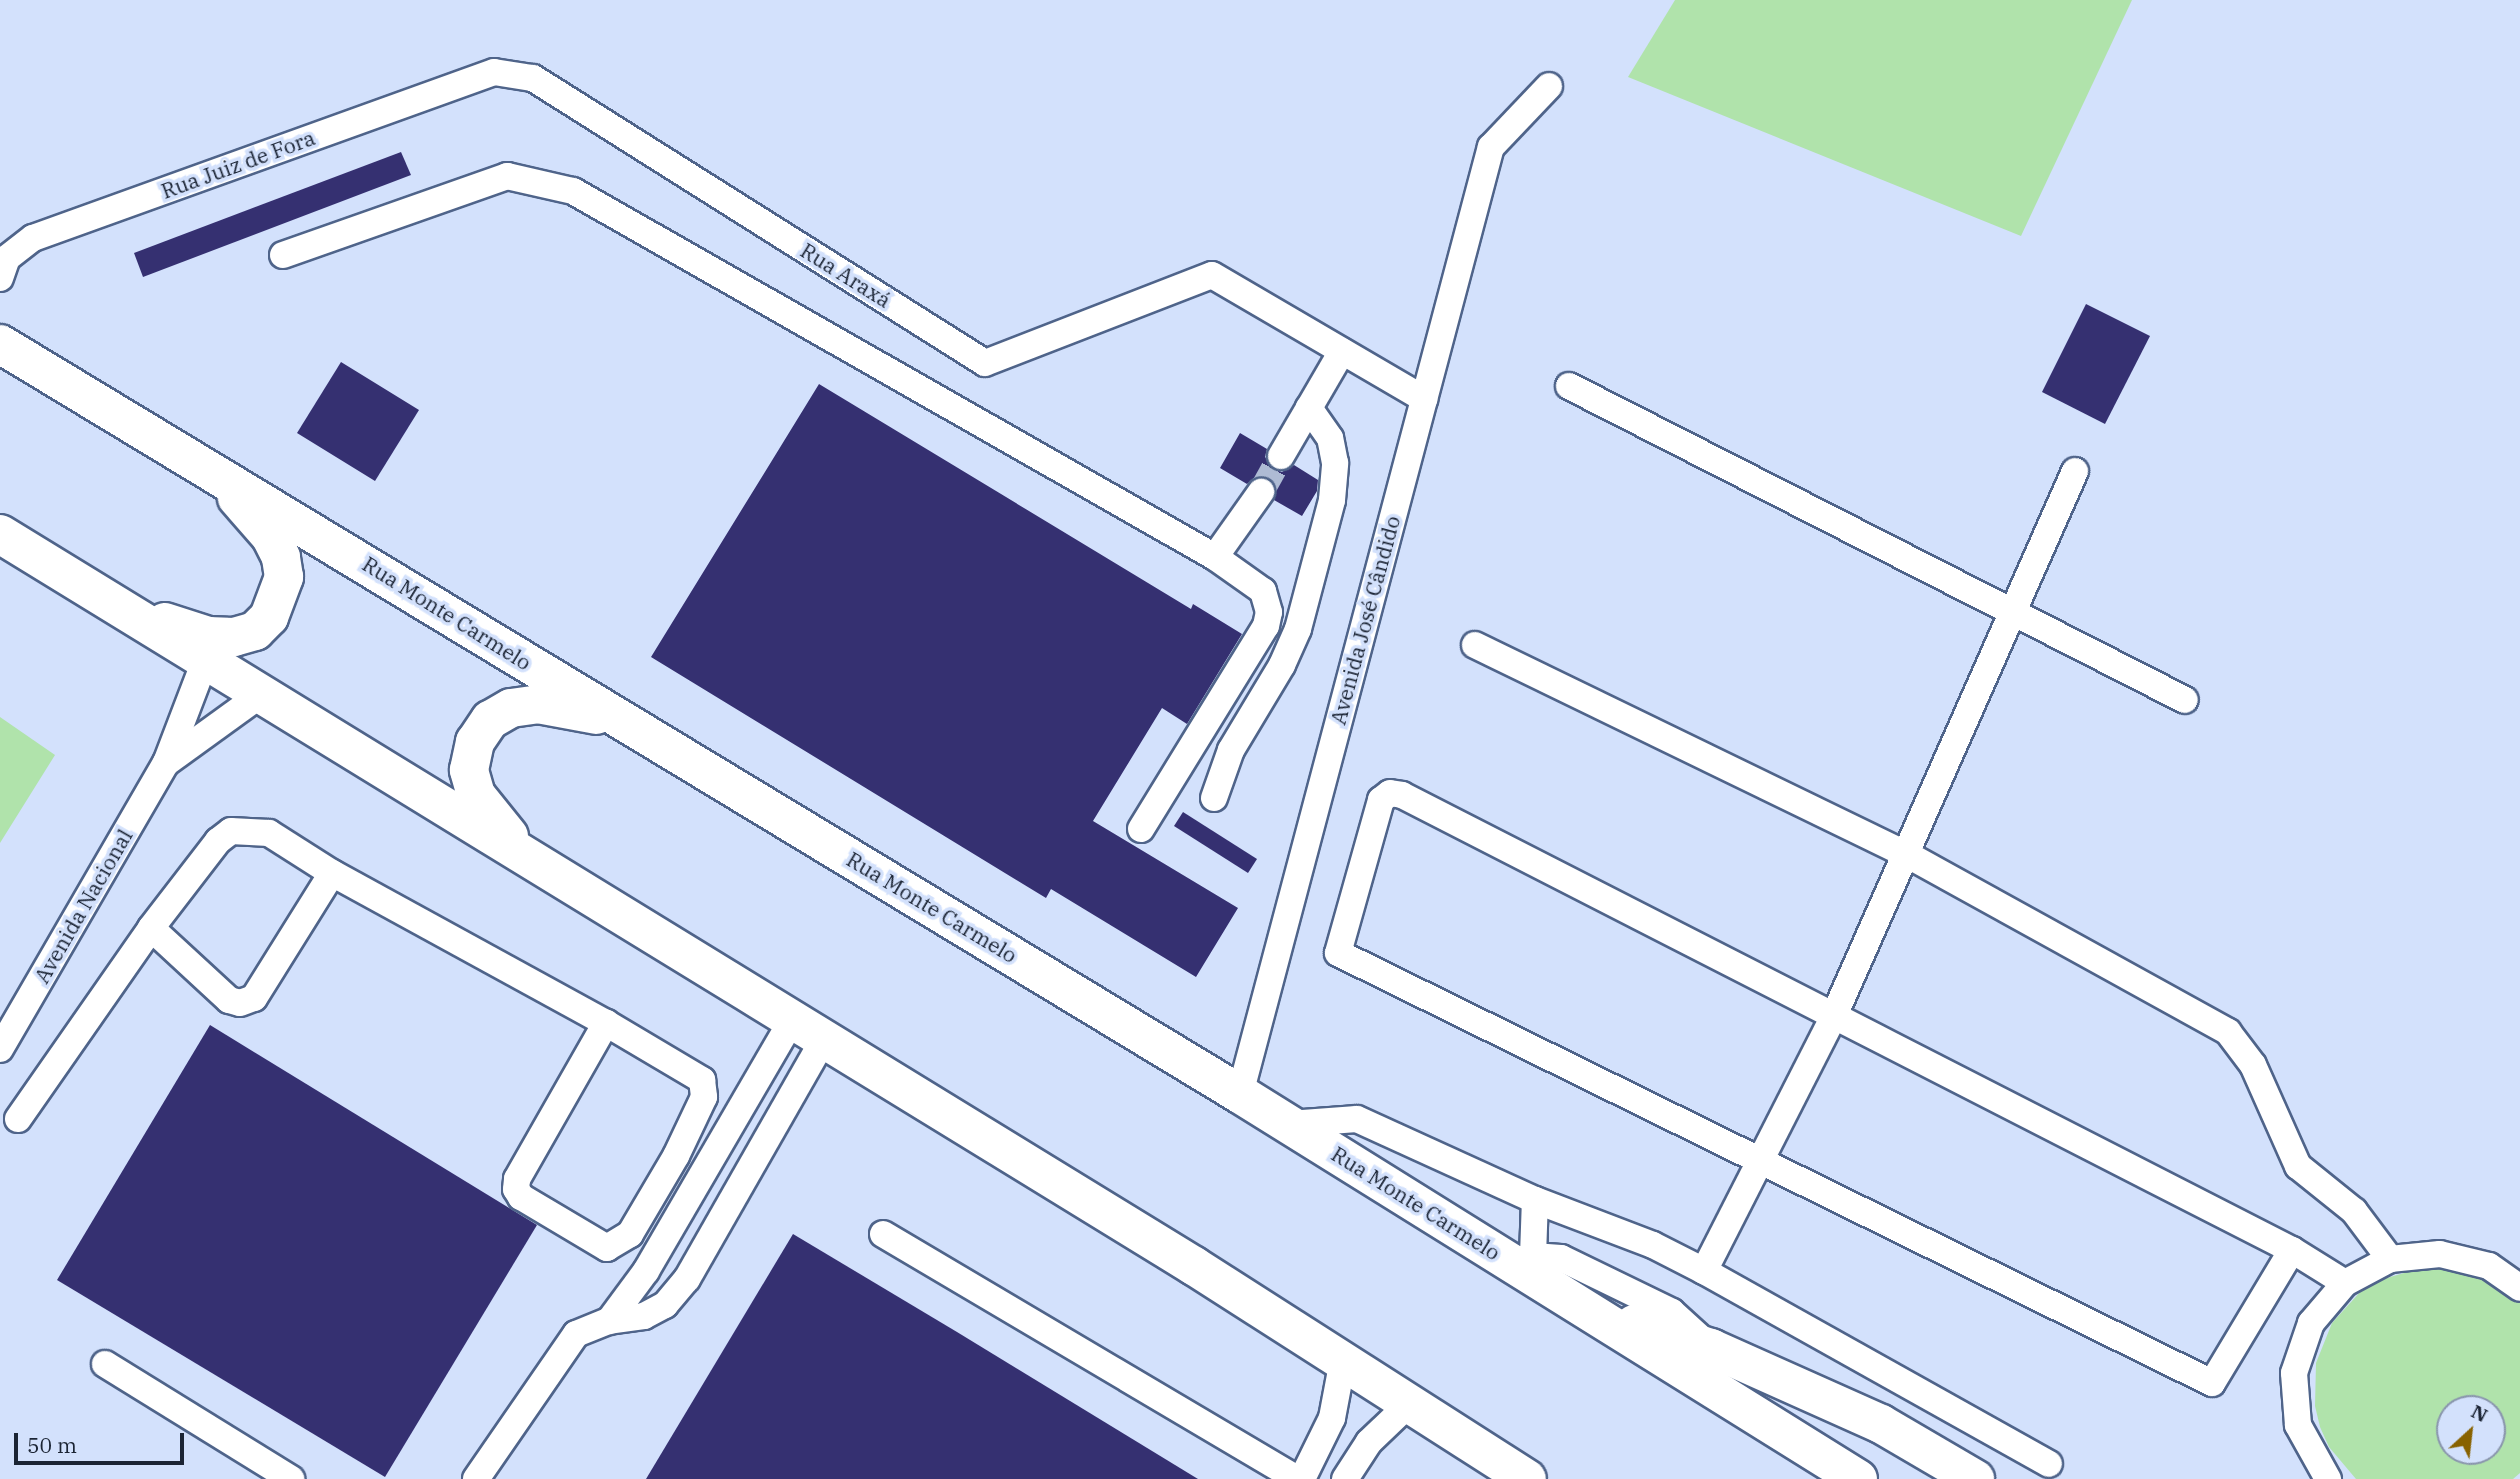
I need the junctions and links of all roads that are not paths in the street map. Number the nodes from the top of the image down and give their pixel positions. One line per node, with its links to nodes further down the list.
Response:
1 (494, 72): 4 (street, Rua Juiz de Fora); 6 (street, Rua Araxá)
2 (1549, 86): 8 (street, Avenida José Cândido)
3 (283, 255): 15 (street)
4 (0, 278)
5 (0, 344): 10 (highway, Rua Monte Carmelo)
6 (1342, 351): 8 (street); 9 (street)
7 (1569, 386): 17 (street)
8 (1424, 399): 34 (street, Avenida José Cândido)
9 (1309, 408): 11 (street); 24 (street)
10 (183, 453): 16 (highway); 22 (highway, Rua Monte Carmelo)
11 (1281, 456)
12 (2075, 471): 17 (street)
13 (1261, 492): 15 (street)
14 (0, 534): 16 (highway)
15 (1215, 557): 25 (street)
16 (98, 595): 19 (highway)
17 (2013, 611): 21 (street); 26 (street)
18 (1475, 646): 26 (street)
19 (205, 661): 20 (highway); 23 (street, Avenida Nacional)
20 (260, 695): 23 (street, Avenida Nacional); 27 (highway)
21 (2185, 700)
22 (640, 732): 27 (highway); 34 (highway, Rua Monte Carmelo)
23 (166, 763): 33 (street, Avenida Nacional)
24 (1213, 798)
25 (1141, 829)
26 (1906, 854): 30 (street); 45 (street)
27 (537, 864): 32 (highway)
28 (332, 873): 29 (street); 29 (street); 31 (street)
29 (151, 928): 35 (street)
30 (1833, 1018): 38 (street); 38 (street); 43 (street)
31 (606, 1023): 37 (street); 37 (street)
32 (808, 1030): 39 (street); 40 (street); 52 (highway)
33 (0, 1049)
34 (1240, 1094): 36 (highway, Rua Monte Carmelo)
35 (18, 1119)
36 (1289, 1124): 41 (street); 44 (highway, Rua Monte Carmelo)
37 (676, 1156): 39 (street)
38 (1763, 1160): 43 (street); 46 (street)
39 (704, 1170): 40 (street); 49 (street)
40 (735, 1192): 49 (street)
41 (1535, 1200): 44 (street); 46 (street)
42 (883, 1234): 60 (street)
43 (2292, 1250): 47 (street)
44 (1522, 1259): 50 (highway, Rua Monte Carmelo); 51 (street)
45 (2390, 1259): 47 (street); 48 (street)
46 (1704, 1271): 55 (street)
47 (2345, 1283): 57 (street)
48 (2520, 1288)
49 (637, 1305): 59 (street)
50 (1592, 1312): 51 (highway); 62 (highway, Rua Monte Carmelo)
51 (1712, 1348): 63 (highway)
52 (1343, 1360): 54 (highway); 60 (street)
53 (105, 1364): 58 (street)
54 (1410, 1403): 56 (highway); 61 (street)
55 (2049, 1464)
56 (1512, 1473)
57 (2324, 1477)
58 (291, 1479)
59 (476, 1479)
60 (1300, 1479)
61 (1345, 1479)
62 (1858, 1479)
63 (1975, 1479)

